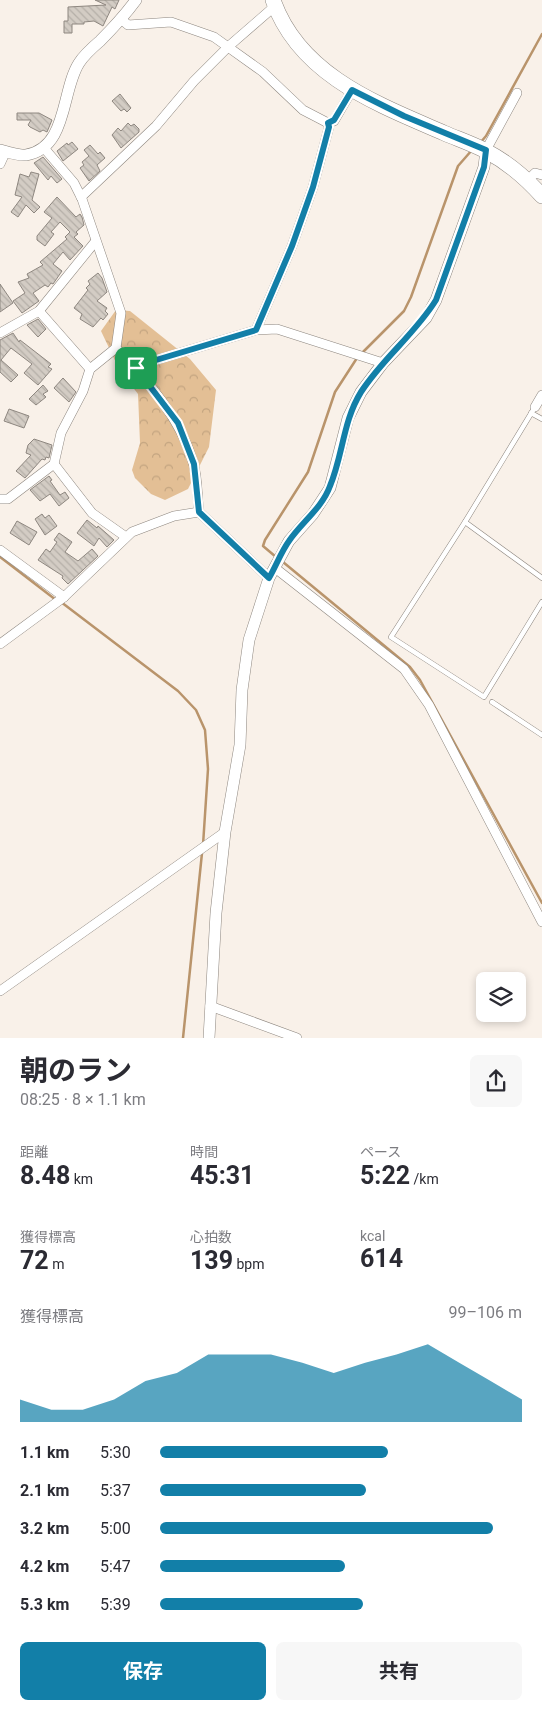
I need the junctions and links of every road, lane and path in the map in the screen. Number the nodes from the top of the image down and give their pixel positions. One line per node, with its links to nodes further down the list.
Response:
1 (136, 0): 3 (street)
2 (274, 3): 4 (street); 5 (main road)
3 (121, 19): 4 (street); 8 (street)
4 (229, 46): 7 (street); 15 (street)
5 (352, 90): 7 (street); 9 (main road)
6 (517, 93): 9 (street)
7 (328, 123): 18 (street)
8 (44, 148): 10 (street); 15 (street)
9 (486, 150): 13 (main road); 21 (street)
10 (3, 151): 11 (street)
11 (0, 164)
12 (542, 175): 13 (street)
13 (527, 181): 14 (main road)
14 (542, 196)
15 (81, 197): 16 (street)
16 (95, 242): 17 (street); 20 (street)
17 (39, 311): 19 (street); 23 (street)
18 (256, 330): 21 (street); 22 (street)
19 (0, 333)
20 (116, 348): 22 (street); 23 (street)
21 (383, 363): 33 (street)
22 (136, 368): 29 (street)
23 (90, 369): 27 (street)
24 (542, 395): 25 (street)
25 (533, 410): 26 (lane); 30 (lane)
26 (542, 419)
27 (54, 464): 28 (street); 31 (street)
28 (0, 499)
29 (199, 512): 31 (street); 34 (street)
30 (465, 522): 35 (lane); 37 (lane)
31 (126, 537): 36 (street)
32 (0, 550): 36 (street)
33 (275, 568): 34 (street); 42 (street)
34 (269, 578): 41 (street)
35 (542, 578)
36 (64, 597): 38 (street)
37 (542, 602)
38 (0, 644)
39 (492, 702): 40 (lane)
40 (542, 735)
41 (225, 832): 43 (street); 44 (street)
42 (542, 922)
43 (0, 990)
44 (210, 1006): 45 (street); 46 (street)
45 (209, 1038)
46 (297, 1038)

